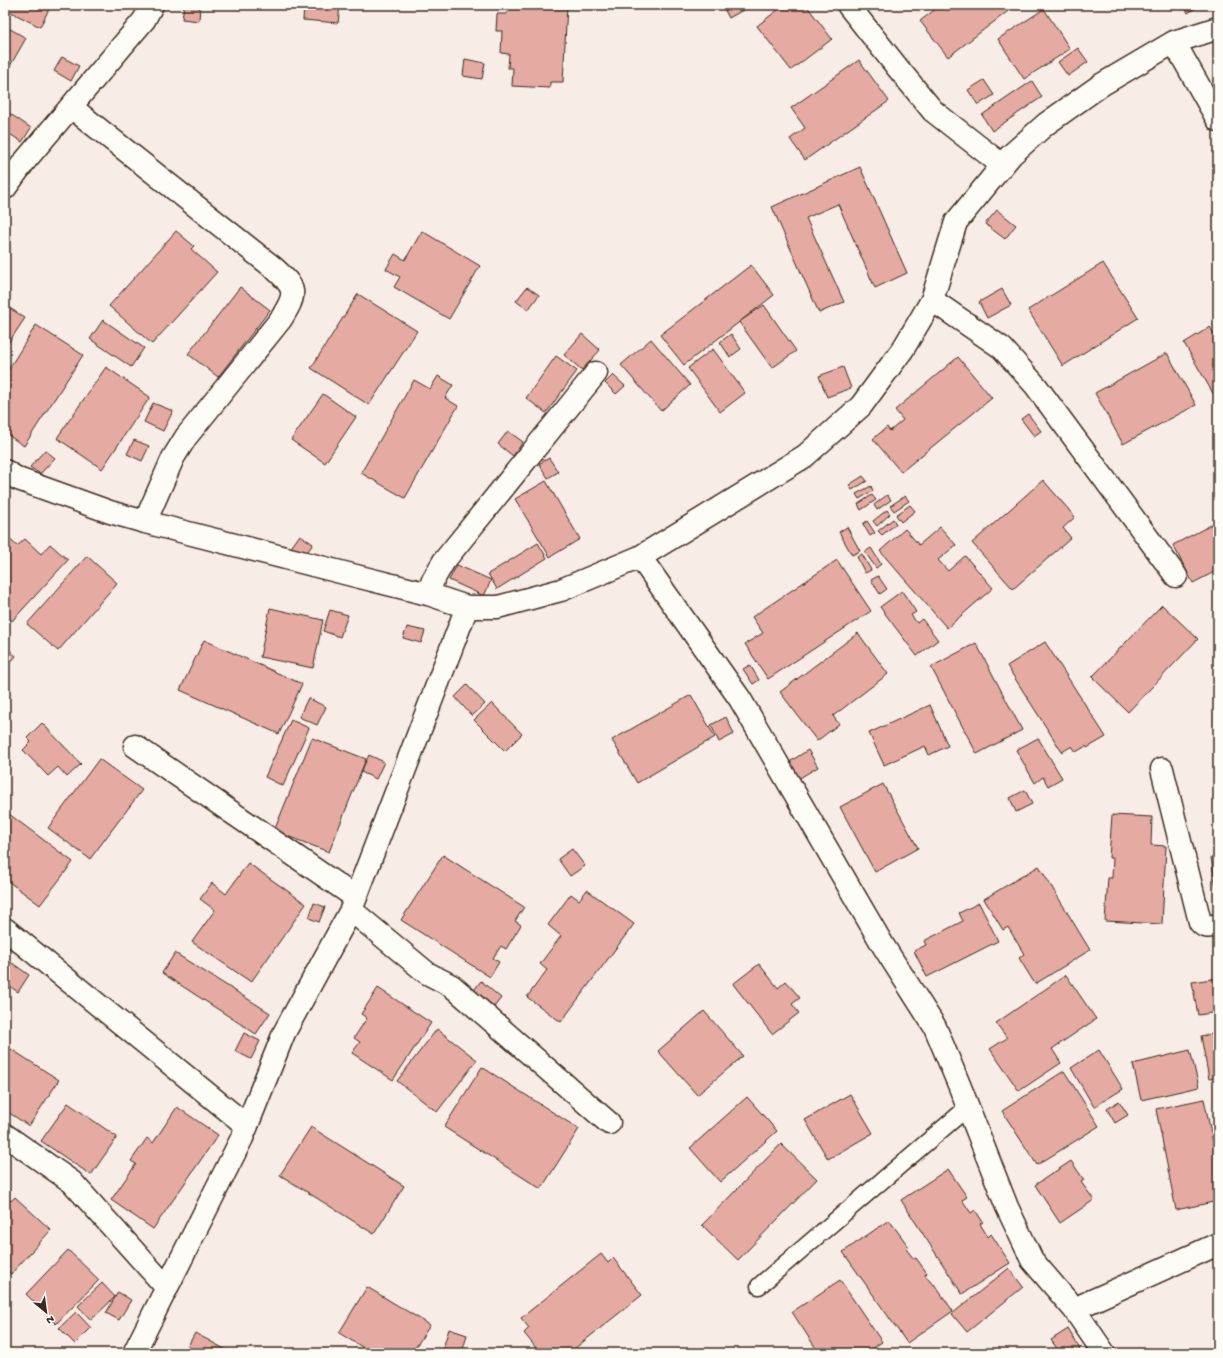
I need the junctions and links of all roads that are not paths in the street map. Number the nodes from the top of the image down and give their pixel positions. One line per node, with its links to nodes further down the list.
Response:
1 (152, 5): 5 (street)
2 (848, 5): 7 (street)
3 (1218, 28): 4 (street)
4 (1174, 42): 6 (street); 7 (street)
5 (71, 107): 8 (street); 12 (street)
6 (1218, 120)
7 (1002, 165): 9 (street)
8 (5, 188)
9 (932, 300): 13 (street); 14 (street)
10 (596, 373): 15 (street)
11 (5, 471): 12 (street)
12 (145, 522): 15 (street)
13 (640, 557): 16 (street); 22 (street)
14 (1176, 576)
15 (428, 594): 16 (street)
16 (466, 607): 19 (street)
17 (136, 746): 19 (street)
18 (1162, 769): 20 (street)
19 (353, 903): 23 (street); 24 (street)
20 (1218, 925)
21 (5, 929): 24 (street)
22 (968, 1107): 27 (lane); 29 (street)
23 (610, 1123)
24 (247, 1126): 28 (street)
25 (5, 1135): 28 (street)
26 (1218, 1244): 29 (street)
27 (759, 1286)
28 (167, 1288): 30 (street)
29 (1074, 1309): 31 (street)
30 (134, 1353)
31 (1104, 1353)

